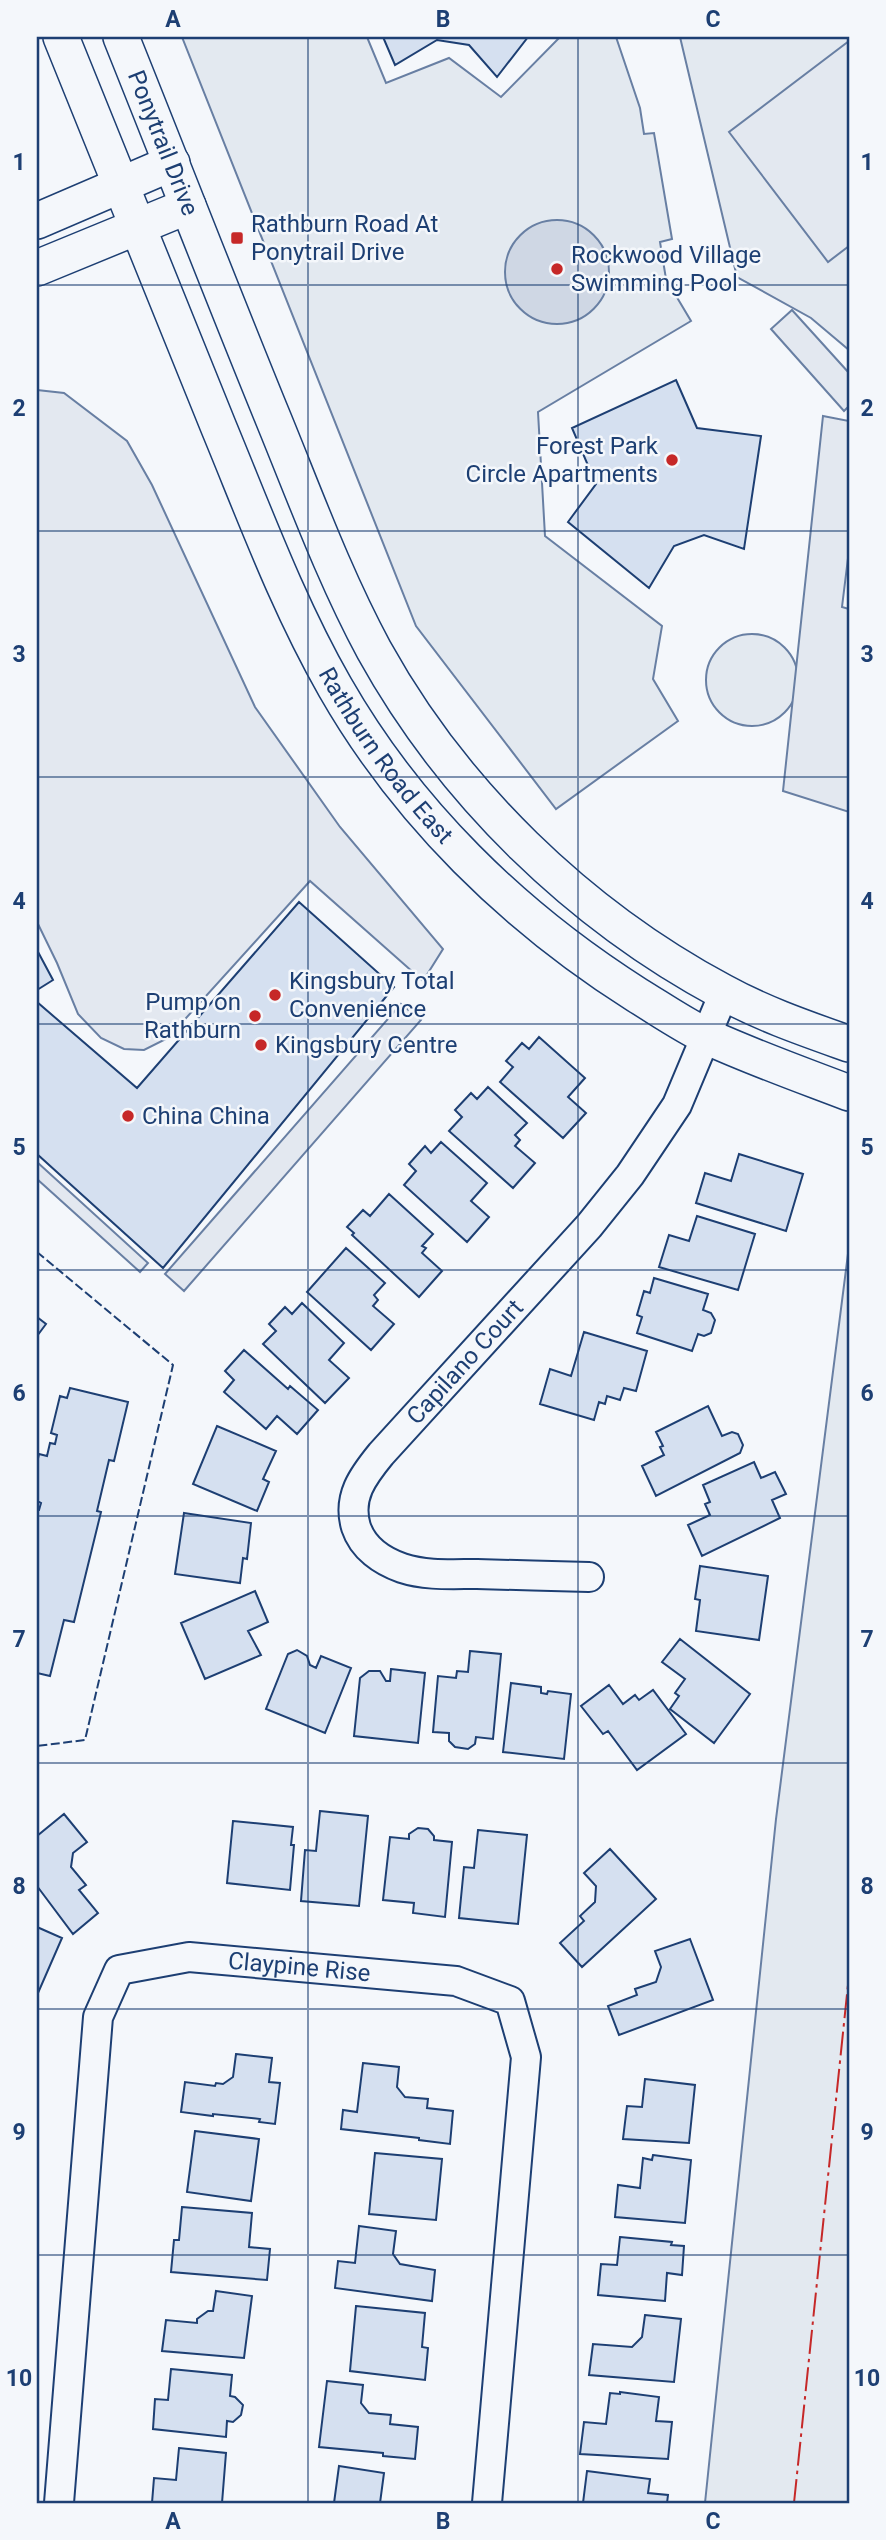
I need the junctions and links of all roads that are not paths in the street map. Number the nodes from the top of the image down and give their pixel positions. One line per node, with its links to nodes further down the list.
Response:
1 (61, 37): 4 (street)
2 (121, 37): 3 (street, Ponytrail Drive)
3 (172, 163): 4 (street); 5 (street, Ponytrail Drive)
4 (121, 184): 6 (street); 7 (street)
5 (188, 206): 7 (street); 8 (street, Ponytrail Drive)
6 (37, 220)
7 (138, 227): 9 (street); 11 (street, Rathburn Road East)
8 (205, 248): 10 (street, Rathburn Road East)
9 (37, 268)
10 (724, 993): 11 (street, Capilano Court); 12 (street, Rathburn Road East)
11 (707, 1036): 13 (street, Rathburn Road East); 14 (street, Capilano Court)
12 (849, 1044)
13 (849, 1093)
14 (589, 1577)
15 (59, 2503): 16 (street, Claypine Rise)
16 (487, 2503)

